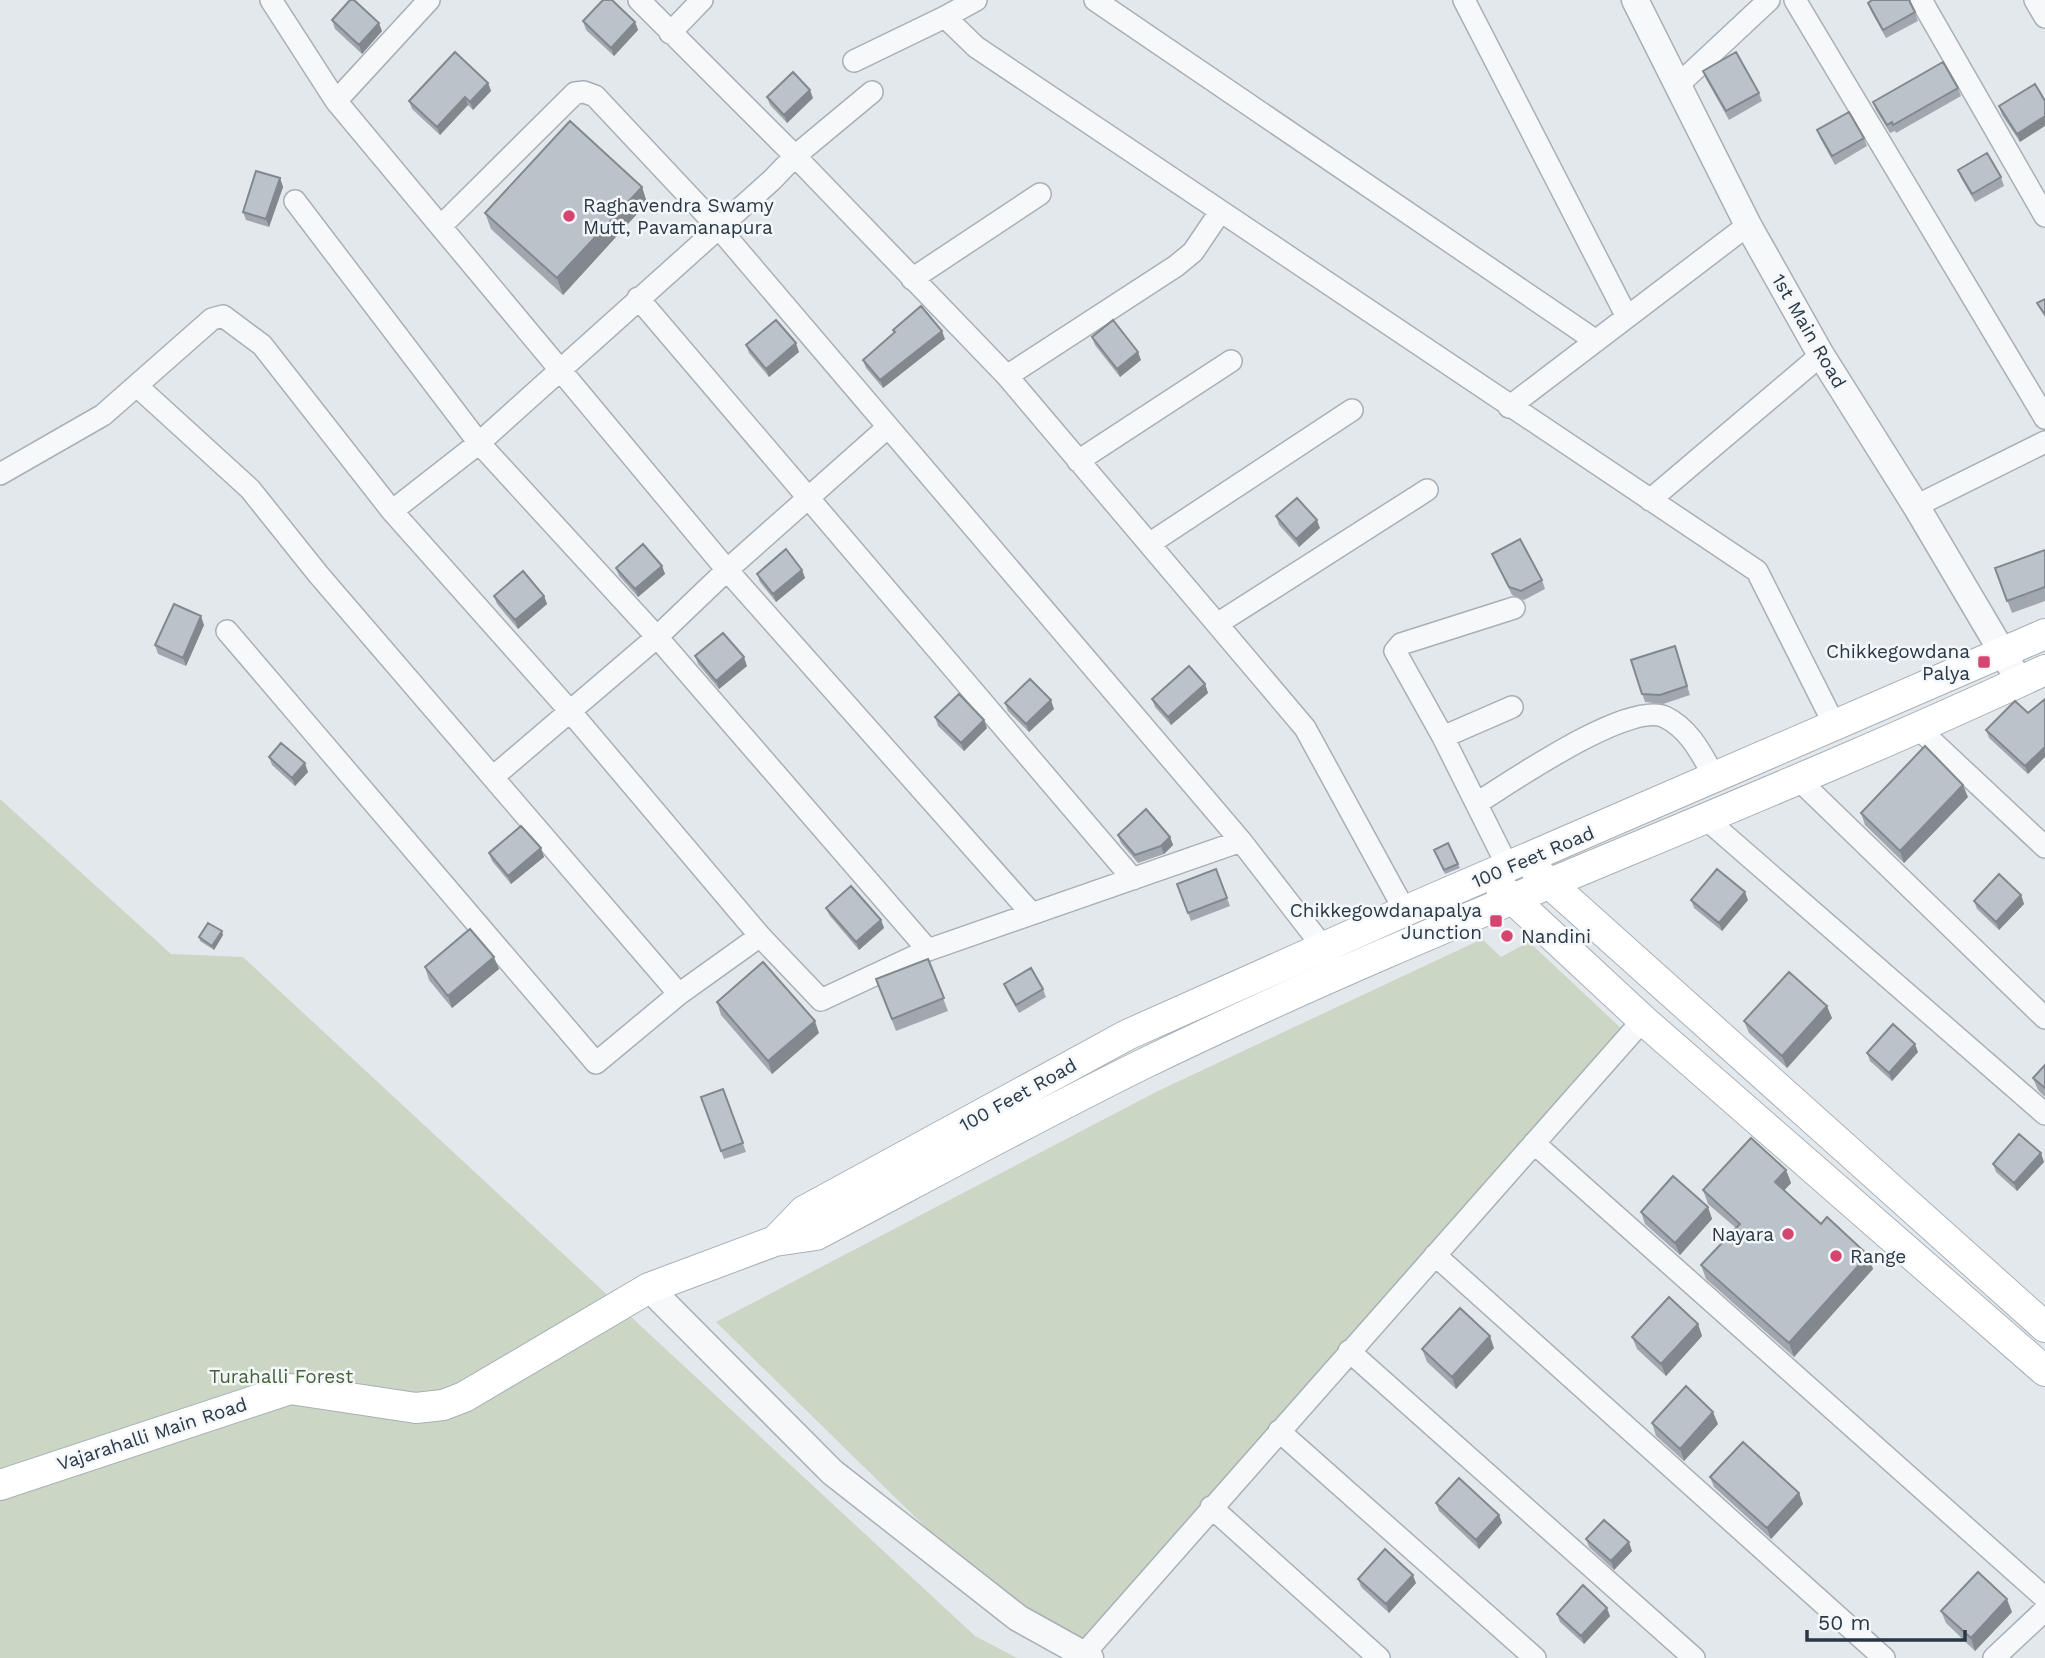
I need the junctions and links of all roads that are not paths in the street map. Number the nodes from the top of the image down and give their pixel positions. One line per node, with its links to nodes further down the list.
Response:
1 (429, 0): 19 (street)
2 (639, 0): 15 (street)
3 (702, 0): 15 (street)
4 (976, 0): 13 (street)
5 (1095, 0): 31 (street)
6 (1464, 0): 30 (street)
7 (1635, 0): 17 (street, 1st Main Road)
8 (1769, 0): 17 (street)
9 (1795, 0): 39 (street)
10 (1921, 0): 24 (street)
11 (2035, 0): 14 (street)
12 (279, 4): 19 (street)
13 (945, 17): 16 (street); 23 (street)
14 (2045, 17)
15 (670, 33): 20 (street)
16 (854, 61)
17 (1678, 85): 25 (street, 1st Main Road)
18 (872, 92): 20 (street)
19 (336, 101): 26 (street)
20 (795, 156): 27 (street); 28 (street)
21 (1040, 194): 28 (street)
22 (295, 201): 42 (street)
23 (1220, 212): 35 (street); 37 (street)
24 (2045, 216)
25 (1748, 225): 30 (street); 32 (street, 1st Main Road)
26 (441, 226): 27 (street); 34 (street)
27 (718, 227): 29 (street); 40 (street)
28 (912, 279): 35 (street)
29 (638, 298): 34 (street); 46 (street)
30 (1627, 317): 31 (street)
31 (1596, 341): 37 (street)
32 (1821, 355): 47 (street); 48 (street, 1st Main Road)
33 (1231, 361): 43 (street)
34 (559, 368): 42 (street); 51 (street)
35 (1007, 376): 43 (street)
36 (136, 386): 44 (street); 49 (street); 64 (street)
37 (1510, 407): 47 (street)
38 (1352, 410): 50 (street)
39 (2045, 418)
40 (888, 427): 46 (street); 69 (street)
41 (2045, 442): 48 (street)
42 (479, 443): 49 (street); 55 (street)
43 (1078, 461): 50 (street)
44 (0, 474)
45 (1427, 490): 53 (street)
46 (808, 498): 51 (street); 72 (street)
47 (1650, 500): 61 (street)
48 (1916, 506): 57 (street, 1st Main Road)
49 (392, 511): 60 (street)
50 (1149, 544): 53 (street)
51 (727, 570): 55 (street); 76 (street)
52 (1514, 608): 63 (street)
53 (1217, 624): 75 (street)
54 (227, 631): 81 (street)
55 (657, 637): 60 (street); 79 (street)
56 (2042, 639): 57 (main road, 100 Feet Road)
57 (2003, 651): 58 (street, 1st Main Road); 61 (main road, 100 Feet Road)
58 (2033, 676): 62 (main road, 100 Feet Road)
59 (1512, 707): 63 (street)
60 (569, 710): 64 (street); 77 (street)
61 (1835, 726): 65 (main road, 100 Feet Road)
62 (1919, 729): 66 (main road, 100 Feet Road); 70 (street)
63 (1443, 737): 67 (street)
64 (493, 777): 81 (street)
65 (1716, 778): 67 (street); 71 (main road, 100 Feet Road)
66 (1797, 778): 68 (main road, 100 Feet Road); 82 (street)
67 (1477, 803): 71 (street)
68 (1705, 818): 73 (main road, 100 Feet Road); 84 (street)
69 (1241, 841): 72 (street); 78 (street)
70 (2045, 847)
71 (1506, 868): 73 (main road); 74 (main road); 75 (main road, 100 Feet Road)
72 (1133, 879): 76 (street)
73 (1550, 883): 74 (main road, 100 Feet Road); 86 (main road)
74 (1513, 899): 80 (main road, 100 Feet Road); 83 (main road)
75 (1405, 911): 78 (main road, 100 Feet Road)
76 (1032, 914): 79 (street)
77 (760, 936): 79 (street); 81 (street)
78 (1324, 946): 80 (street); 88 (main road, 100 Feet Road)
79 (928, 950)
80 (1341, 975): 88 (main road, 100 Feet Road)
81 (678, 994)
82 (2045, 1018)
83 (1643, 1020): 85 (street); 87 (main road)
84 (2045, 1114)
85 (1534, 1143): 89 (street); 97 (street)
86 (1874, 1174): 87 (main road); 91 (main road)
87 (1850, 1201): 93 (main road)
88 (775, 1241): 90 (main road, 100 Feet Road)
89 (1435, 1255): 92 (street); 103 (street)
90 (649, 1288): 95 (main road, Vajarahalli Main Road); 99 (street)
91 (2045, 1327)
92 (1349, 1351): 94 (street); 102 (street)
93 (2045, 1371)
94 (1279, 1431): 96 (street); 101 (street)
95 (0, 1485)
96 (1211, 1507): 99 (street); 100 (street)
97 (2045, 1598)
98 (2045, 1611): 104 (street)
99 (1086, 1656)
100 (1380, 1658)
101 (1535, 1658)
102 (1694, 1658)
103 (1884, 1658)
104 (1994, 1658)

